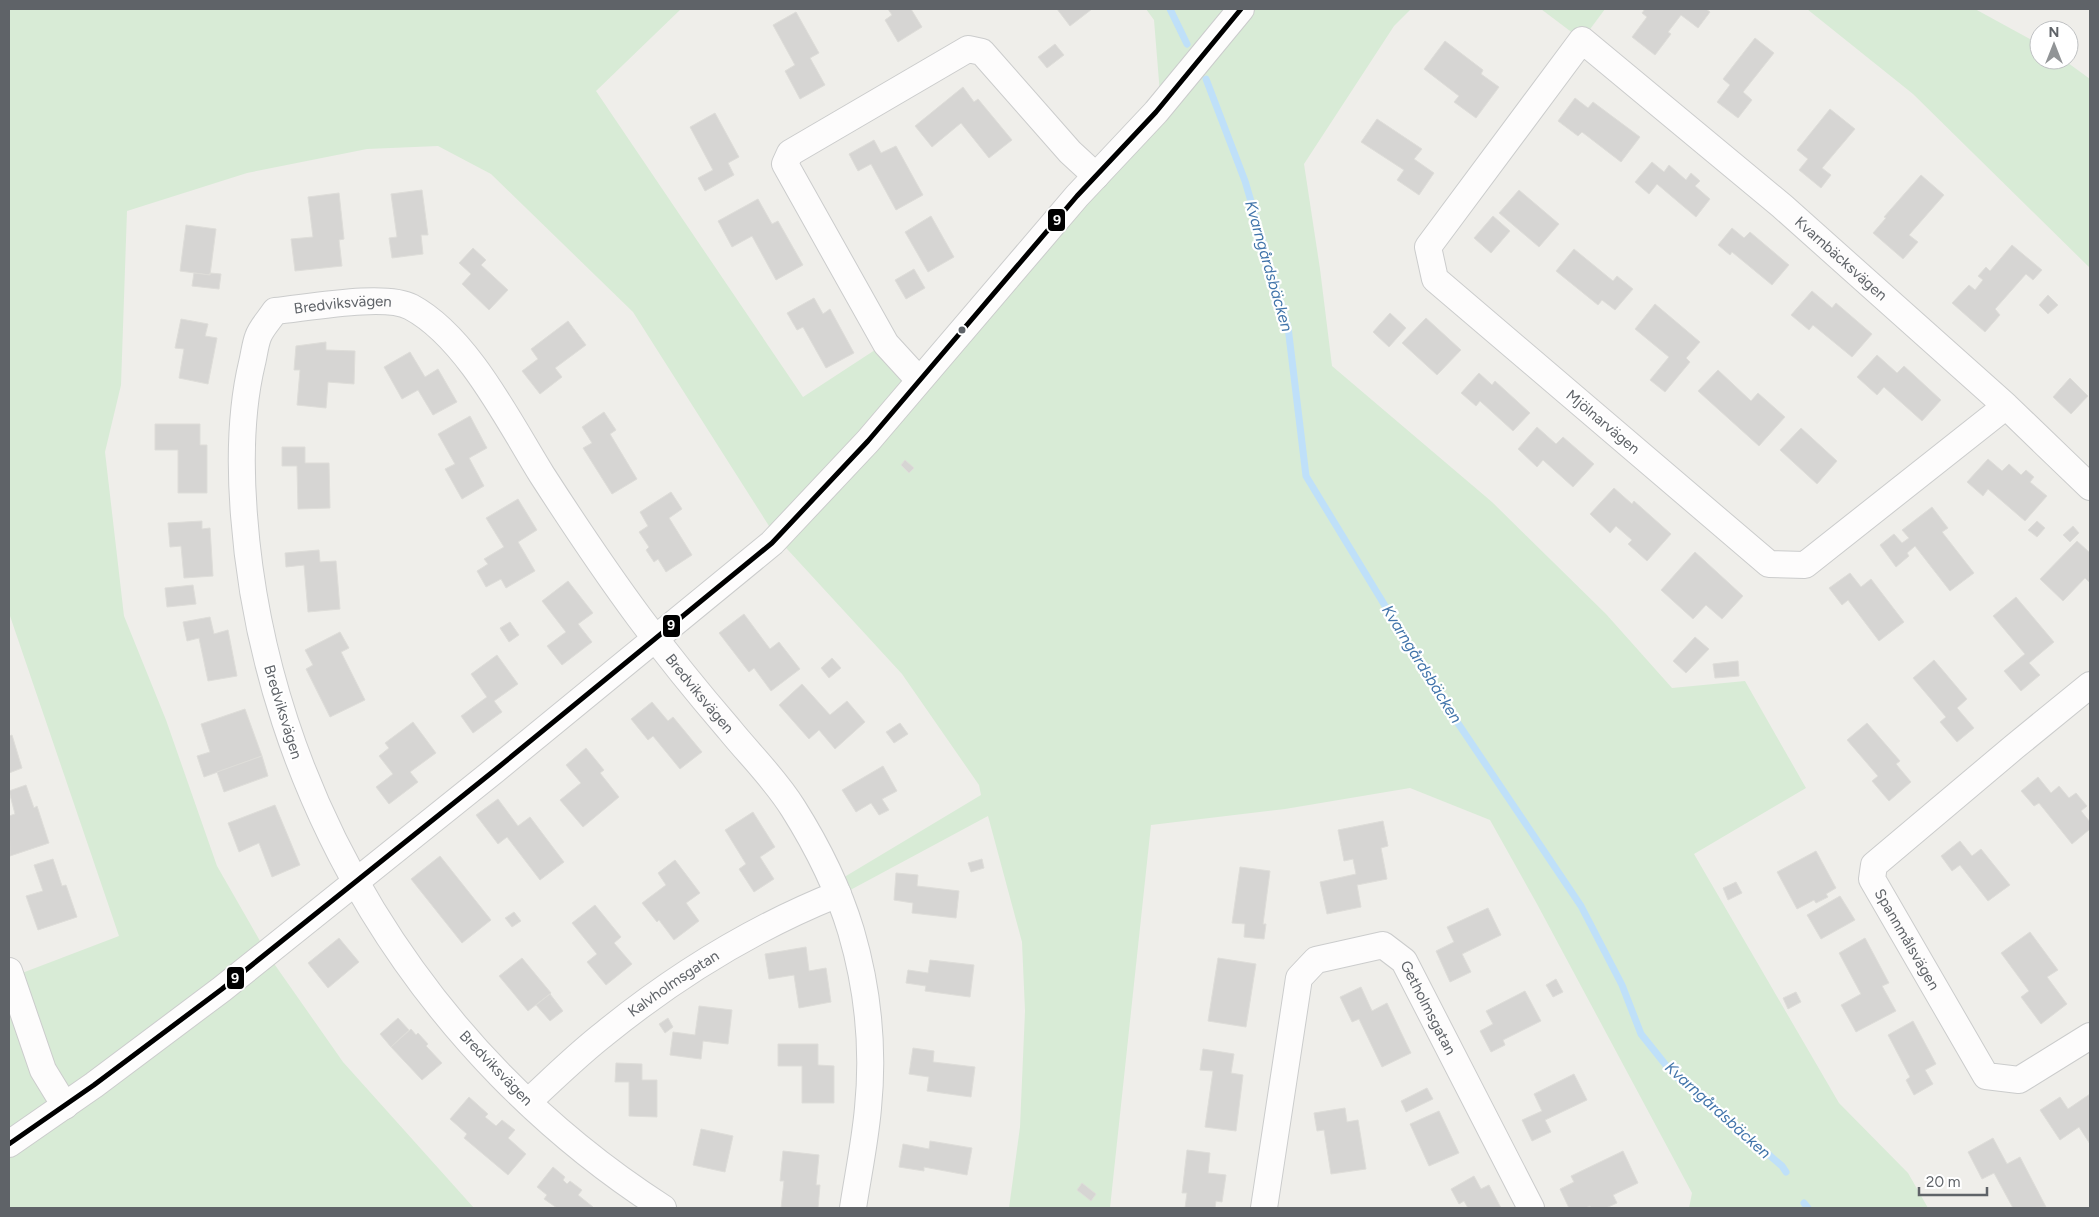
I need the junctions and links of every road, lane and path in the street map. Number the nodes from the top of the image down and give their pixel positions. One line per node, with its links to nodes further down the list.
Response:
1 (1241, 9): 3 (street)
2 (1582, 40): 5 (street, Kvarnbäcksvägen); 5 (street, Mjölnarvägen)
3 (1096, 176): 4 (street); 4 (street)
4 (919, 380): 7 (street)
5 (2006, 406): 6 (street, Kvarnbäcksvägen)
6 (2090, 488)
7 (655, 639): 9 (street); 9 (street, Bredviksvägen); 10 (street, Bredviksvägen)
8 (2090, 685): 12 (street, Spannmålsvägen)
9 (356, 882): 13 (street, Bredviksvägen); 14 (street)
10 (838, 894): 13 (street, Kalvholmsgatan); 17 (street, Bredviksvägen)
11 (9, 971): 14 (street)
12 (2090, 1036)
13 (528, 1102): 16 (street, Bredviksvägen)
14 (66, 1106): 15 (street)
15 (9, 1144)
16 (663, 1208)
17 (853, 1208)
18 (1264, 1208): 19 (street, Getholmsgatan)
19 (1531, 1208)

